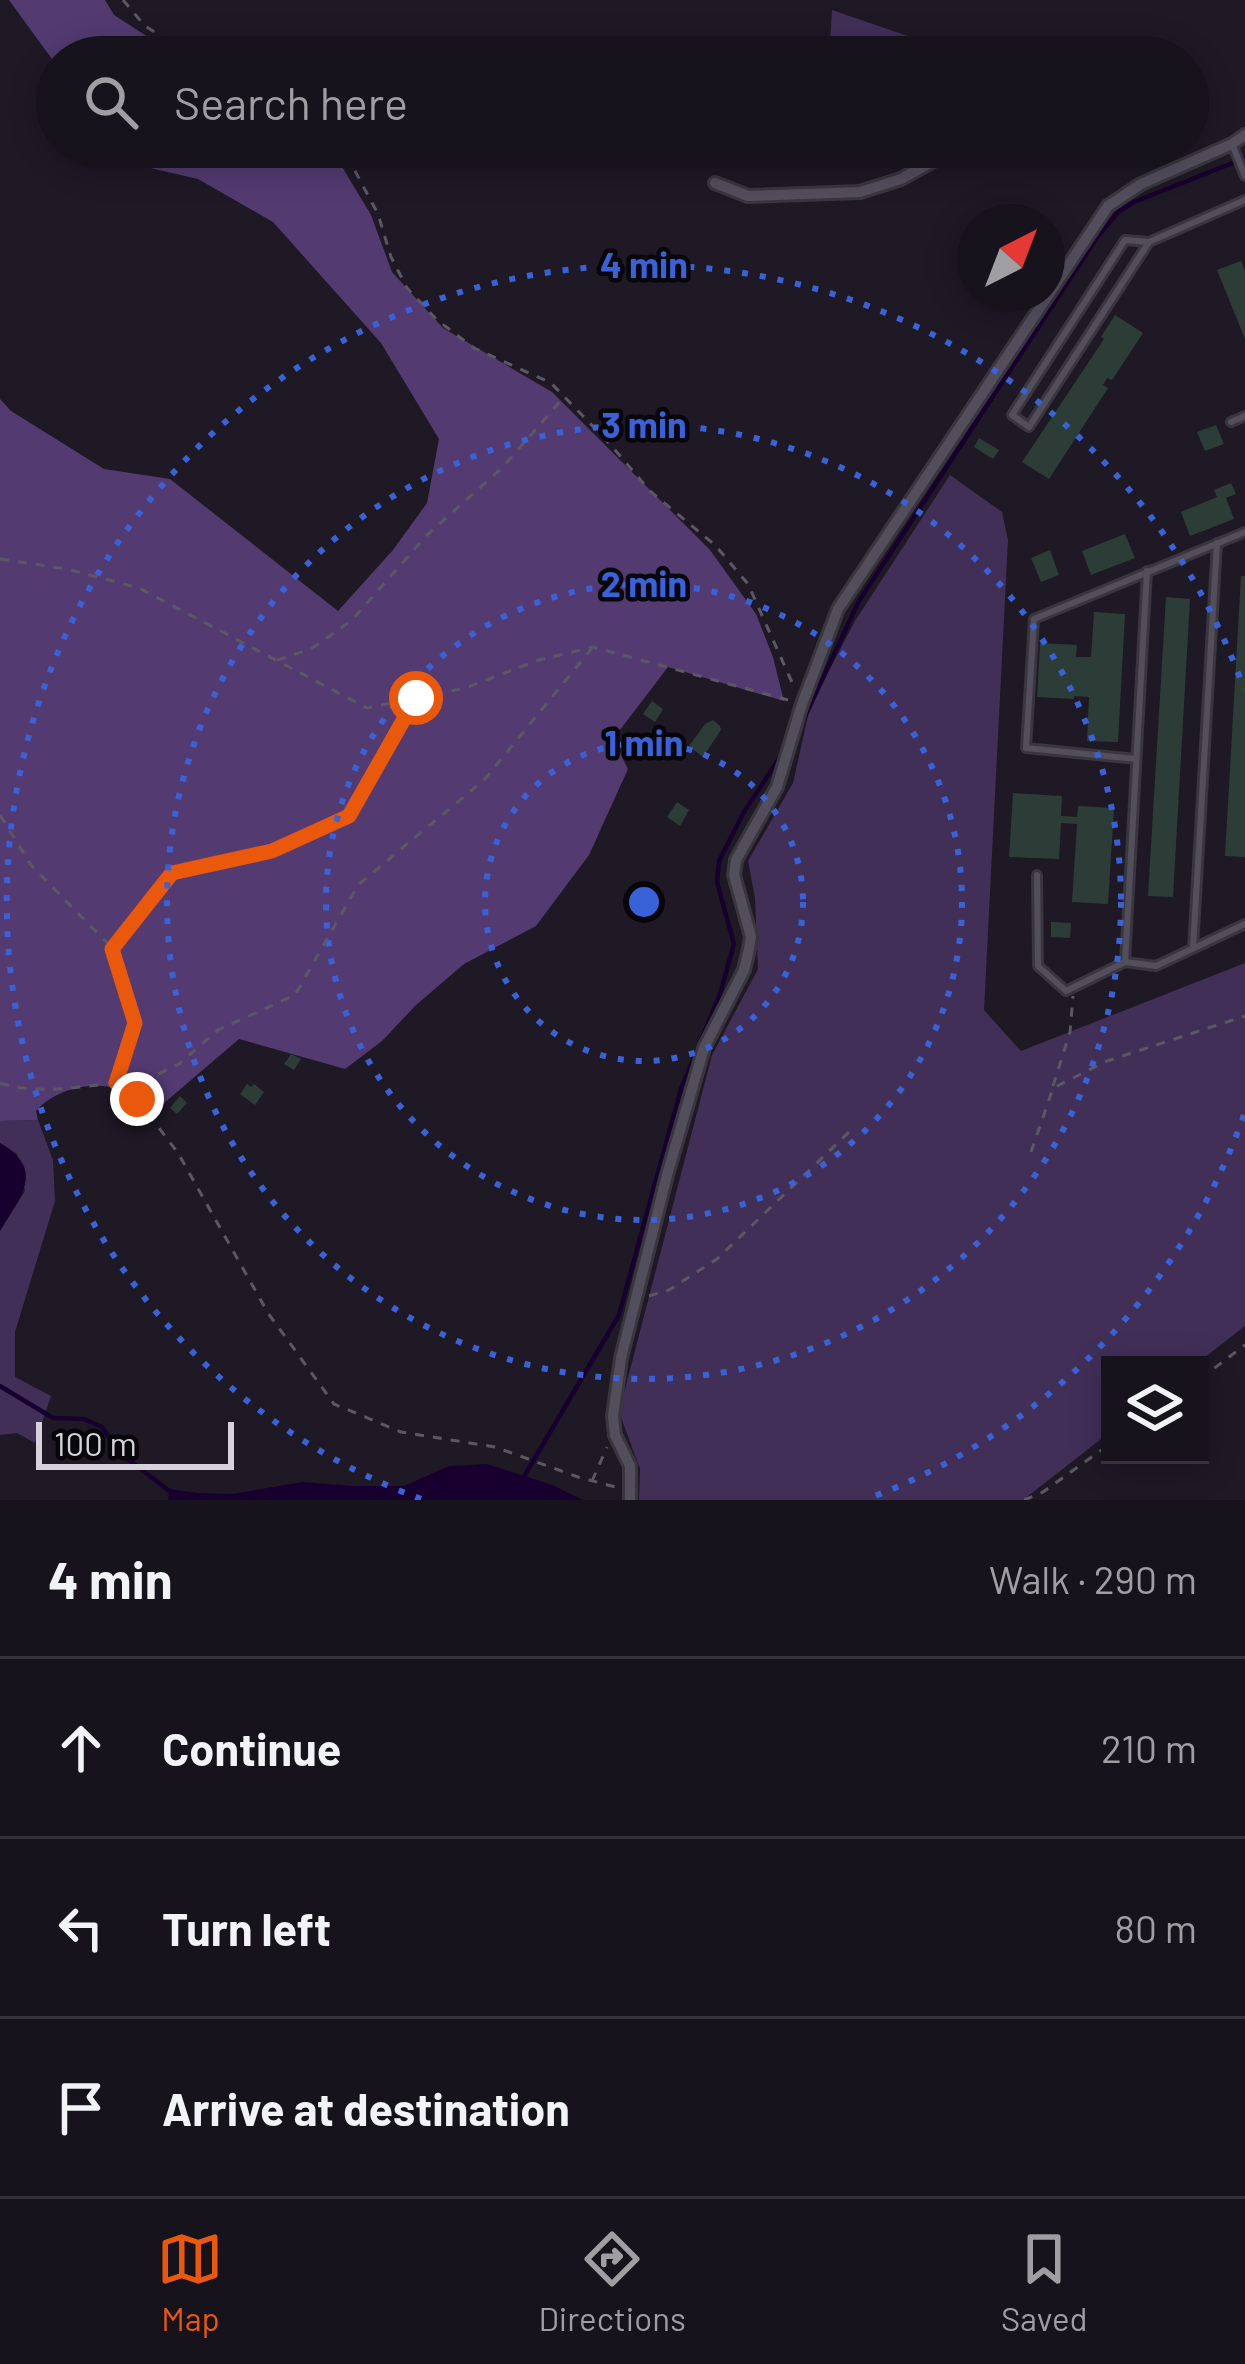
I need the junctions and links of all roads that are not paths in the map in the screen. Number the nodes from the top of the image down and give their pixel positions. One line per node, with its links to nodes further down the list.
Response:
1 (1245, 135): 2 (street)
2 (1232, 144): 3 (street); 6 (lane)
3 (1209, 154)
4 (921, 168): 7 (street)
5 (1179, 168): 20 (street)
6 (1245, 176)
7 (715, 183)
8 (1245, 200): 9 (lane)
9 (1150, 242): 9 (lane)
10 (1245, 416): 11 (lane)
11 (1231, 422)
12 (1245, 532): 13 (lane)
13 (1217, 543): 14 (lane); 18 (lane)
14 (1147, 571): 15 (lane); 15 (lane)
15 (1136, 759): 19 (lane)
16 (1037, 874): 19 (lane)
17 (1245, 924): 18 (lane)
18 (1193, 949): 19 (lane)
19 (1126, 962)
20 (631, 1496)

